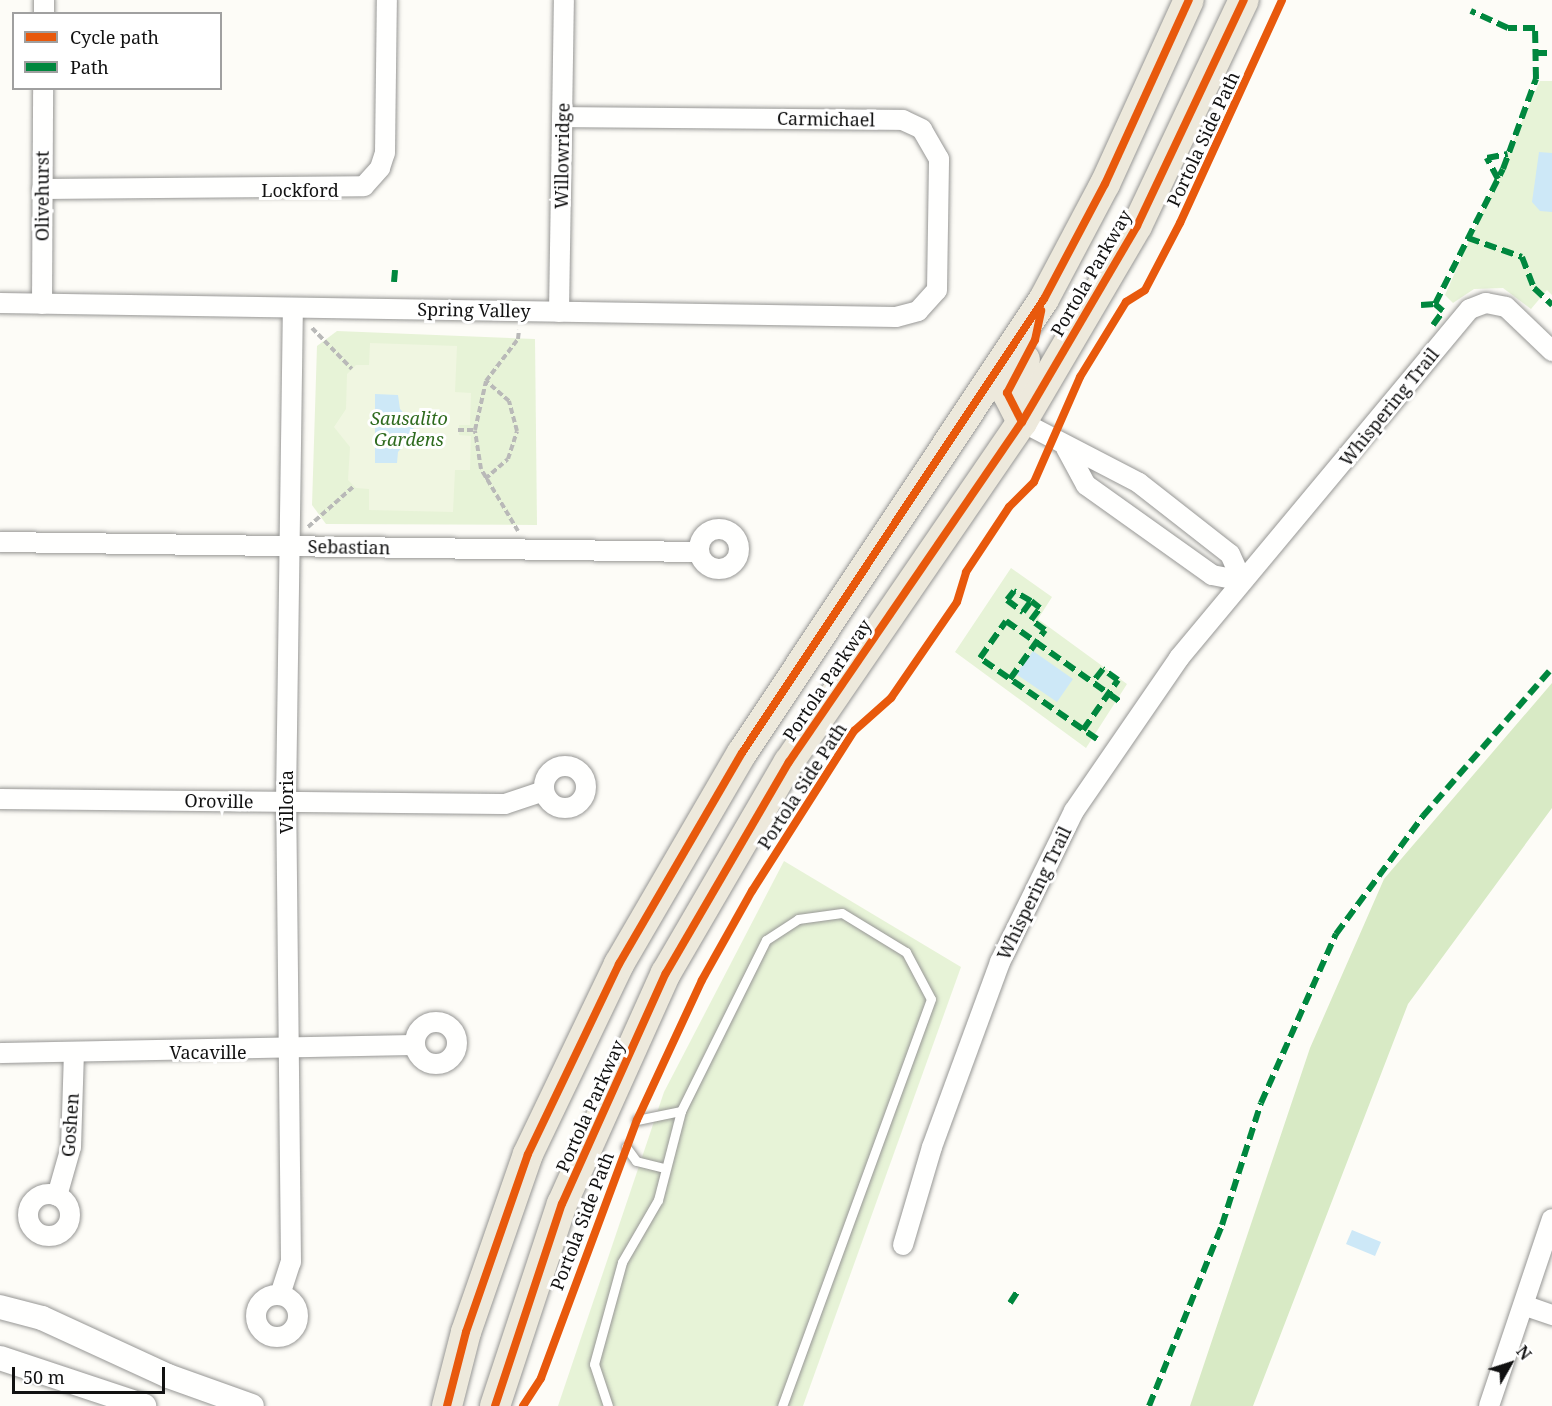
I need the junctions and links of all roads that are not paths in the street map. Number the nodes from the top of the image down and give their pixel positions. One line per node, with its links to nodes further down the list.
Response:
1 (387, 0): 7 (street, Lockford)
2 (564, 0): 6 (street, Willowridge)
3 (1189, 0): 9 (main road, Portola Parkway)
4 (1244, 0): 15 (main road, Portola Parkway)
5 (43, 90): 7 (street, Olivehurst)
6 (562, 117): 8 (street, Carmichael); 13 (street, Willowridge)
7 (42, 189): 11 (street, Olivehurst)
8 (937, 290): 13 (street, Spring Valley)
9 (1044, 299): 15 (main road); 42 (main road, Portola Parkway)
10 (0, 303): 11 (street, Spring Valley)
11 (42, 304): 12 (street, Spring Valley)
12 (293, 308): 13 (street, Spring Valley); 18 (street, Villoria)
13 (559, 312)
14 (1552, 351): 20 (street, Whispering Trail)
15 (1022, 422): 16 (street); 43 (main road, Portola Parkway)
16 (1066, 448): 20 (street); 20 (street)
17 (0, 542): 18 (street, Sebastian)
18 (288, 546): 19 (street, Sebastian); 23 (street, Villoria)
19 (698, 552)
20 (1242, 581): 34 (street, Whispering Trail)
21 (544, 791): 23 (street, Oroville)
22 (0, 799): 23 (street, Oroville)
23 (286, 802): 25 (street, Villoria)
24 (415, 1045): 25 (street, Vacaville)
25 (286, 1052): 27 (street, Vacaville); 35 (street, Villoria)
26 (0, 1053): 27 (street, Vacaville)
27 (74, 1053): 32 (street, Goshen)
28 (681, 1111): 29 (lane); 31 (lane); 45 (lane)
29 (636, 1120)
30 (626, 1147): 31 (lane)
31 (665, 1168): 44 (lane)
32 (57, 1196)
33 (1552, 1219): 36 (street)
34 (903, 1245)
35 (280, 1295)
36 (1526, 1306): 38 (street); 46 (street)
37 (0, 1307): 41 (street)
38 (1552, 1315)
39 (0, 1358): 40 (street)
40 (144, 1406)
41 (252, 1406)
42 (447, 1406)
43 (495, 1406)
44 (608, 1406)
45 (782, 1406)
46 (1489, 1406)

